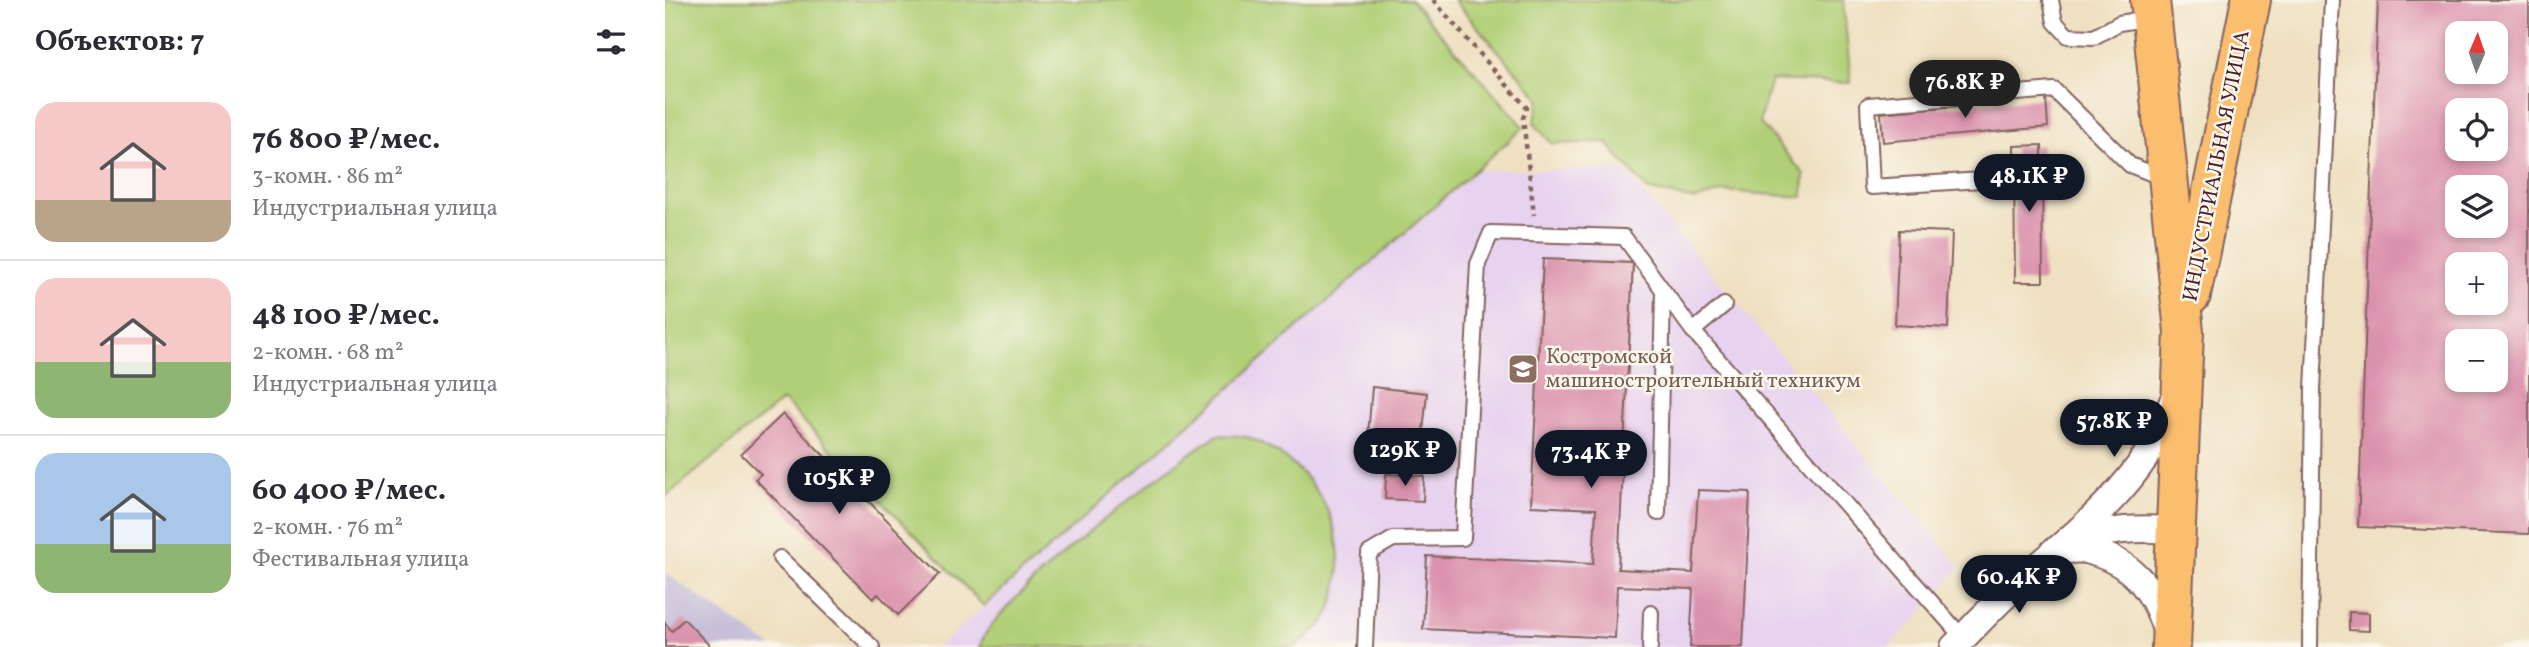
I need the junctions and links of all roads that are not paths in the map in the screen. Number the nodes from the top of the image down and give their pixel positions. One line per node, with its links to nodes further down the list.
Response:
1 (2051, 0): 4 (lane)
2 (2251, 0): 10 (highway, ИНДУСТРИАЛЬНАЯ УЛИЦА)
3 (2332, 0): 22 (lane)
4 (2151, 9): 5 (highway, ИНДУСТРИАЛЬНАЯ УЛИЦА)
5 (2168, 179): 6 (lane); 10 (highway, ИНДУСТРИАЛЬНАЯ УЛИЦА)
6 (1982, 180)
7 (1663, 292): 9 (lane); 12 (lane); 19 (lane)
8 (1724, 305): 9 (lane)
9 (1693, 331): 17 (lane)
10 (2184, 331): 11 (highway, ИНДУСТРИАЛЬНАЯ УЛИЦА)
11 (2182, 372): 13 (highway, ИНДУСТРИАЛЬНАЯ УЛИЦА); 14 (street)
12 (1658, 513)
13 (2176, 530): 14 (street); 21 (highway, ИНДУСТРИАЛЬНАЯ УЛИЦА)
14 (2054, 551): 17 (street); 21 (street)
15 (780, 558): 18 (lane)
16 (1651, 613): 20 (lane)
17 (1958, 642)
18 (872, 647)
19 (1365, 647)
20 (1650, 647)
21 (2171, 647)
22 (2310, 647)

